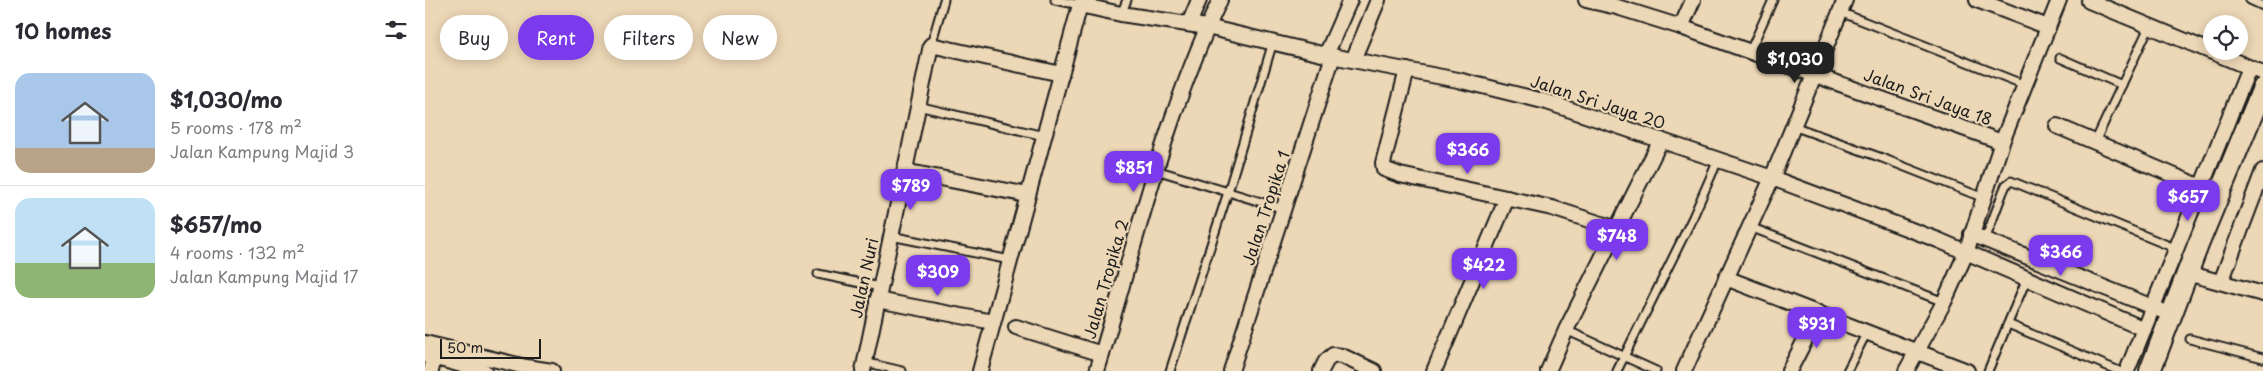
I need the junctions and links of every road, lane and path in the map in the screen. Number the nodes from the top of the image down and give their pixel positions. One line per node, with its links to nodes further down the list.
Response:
1 (944, 0): 26 (lane)
2 (1055, 0): 16 (lane)
3 (1127, 0): 19 (lane)
4 (1199, 0): 20 (street)
5 (1220, 0): 21 (street, Jalan Tropika 2)
6 (1350, 0): 28 (street, Jalan Tropika 1)
7 (1378, 0): 30 (street)
8 (1586, 0): 15 (street, Jalan Sri Jaya 18)
9 (1693, 0): 22 (street)
10 (1773, 0): 27 (lane)
11 (1977, 0): 23 (street)
12 (2059, 0): 23 (street)
13 (2250, 0): 18 (lane)
14 (2089, 1): 24 (street)
15 (1619, 3): 22 (street, Jalan Sri Jaya 18)
16 (1080, 5): 19 (street, Jalan Sri Jaya 20); 34 (street)
17 (1842, 6): 35 (street); 36 (lane)
18 (2263, 6)
19 (1121, 14): 20 (street, Jalan Sri Jaya 20)
20 (1189, 24): 21 (street, Jalan Sri Jaya 20)
21 (1207, 27): 25 (street, Jalan Sri Jaya 20); 47 (street, Jalan Tropika 2)
22 (1681, 27): 27 (street, Jalan Sri Jaya 18)
23 (2048, 27): 36 (street)
24 (2149, 27): 31 (street); 37 (lane)
25 (1273, 42): 28 (street, Jalan Sri Jaya 20); 52 (lane)
26 (931, 45): 34 (street); 39 (street, Jalan Nuri)
27 (1750, 51): 35 (street, Jalan Sri Jaya 18)
28 (1329, 56): 30 (street, Jalan Sri Jaya 20); 56 (street, Jalan Tropika 1)
29 (2060, 58): 37 (lane)
30 (1353, 60): 32 (street, Jalan Sri Jaya 20)
31 (2249, 68): 33 (street); 51 (street)
32 (1407, 70): 43 (street, Jalan Sri Jaya 20); 54 (street)
33 (2263, 73)
34 (1061, 74): 42 (street)
35 (1814, 74): 40 (street); 44 (street, Jalan Sri Jaya 18)
36 (2025, 85): 44 (street)
37 (2122, 85): 45 (lane)
38 (2263, 88): 51 (street)
39 (918, 106): 42 (lane); 48 (street, Jalan Nuri)
40 (1793, 126): 50 (street); 55 (lane)
41 (2057, 126): 45 (street)
42 (1044, 136): 53 (street)
43 (1661, 140): 46 (street, Jalan Sri Jaya 20); 58 (street)
44 (2002, 142): 55 (street)
45 (2095, 142): 51 (street)
46 (1718, 160): 50 (street, Jalan Sri Jaya 20); 85 (lane)
47 (1156, 170): 52 (lane); 84 (street, Jalan Tropika 2)
48 (904, 171): 53 (street); 60 (street, Jalan Nuri)
49 (2263, 171): 69 (street)
50 (1772, 178): 57 (street); 63 (street, Jalan Sri Jaya 20)
51 (2209, 191): 62 (street); 65 (street)
52 (1228, 192): 56 (lane); 94 (lane)
53 (1028, 195): 64 (street)
54 (1507, 198): 58 (street); 98 (street)
55 (1983, 198): 59 (street)
56 (1284, 209): 95 (street, Jalan Tropika 1)
57 (1749, 227): 67 (street); 72 (lane)
58 (1617, 229): 79 (street)
59 (1971, 234): 61 (street); 63 (street)
60 (891, 236): 64 (lane); 70 (street, Jalan Nuri)
61 (1985, 240): 62 (lane); 73 (street)
62 (2177, 249): 73 (street)
63 (1966, 253): 68 (street, Jalan Sri Jaya 20); 72 (street)
64 (1010, 260): 75 (street)
65 (2187, 273): 69 (street); 73 (street)
66 (819, 274): 70 (lane)
67 (1726, 278): 74 (street); 102 (street)
68 (2027, 278): 76 (lane); 78 (street, Jalan Sri Jaya 20)
69 (2221, 282): 71 (street)
70 (879, 294): 75 (street); 88 (street, Jalan Nuri)
71 (2263, 294)
72 (1944, 302): 83 (street)
73 (2162, 311): 78 (street); 110 (street)
74 (1819, 313): 80 (street); 103 (street)
75 (993, 322): 92 (street)
76 (2008, 324): 107 (lane); 108 (lane)
77 (1016, 327): 84 (street)
78 (2145, 329): 109 (street)
79 (1566, 330): 85 (lane); 99 (street)
80 (1867, 331): 83 (street); 104 (lane)
81 (2190, 339): 86 (lane)
82 (425, 343): 90 (street)
83 (1917, 350): 105 (street); 106 (street)
84 (1102, 354): 93 (street, Jalan Tropika 2)
85 (1624, 356): 100 (lane); 101 (lane)
86 (2263, 358)
87 (430, 362): 89 (street)
88 (864, 367): 91 (lane)
89 (484, 371)
90 (552, 371)
91 (902, 371)
92 (979, 371)
93 (1097, 371)
94 (1170, 371)
95 (1231, 371)
96 (1321, 371): 97 (street)
97 (1374, 371)
98 (1434, 371)
99 (1548, 371)
100 (1617, 371)
101 (1656, 371)
102 (1684, 371)
103 (1789, 371)
104 (1847, 371)
105 (1906, 371)
106 (1967, 371)
107 (1988, 371)
108 (2119, 371)
109 (2127, 371)
110 (2149, 371)

